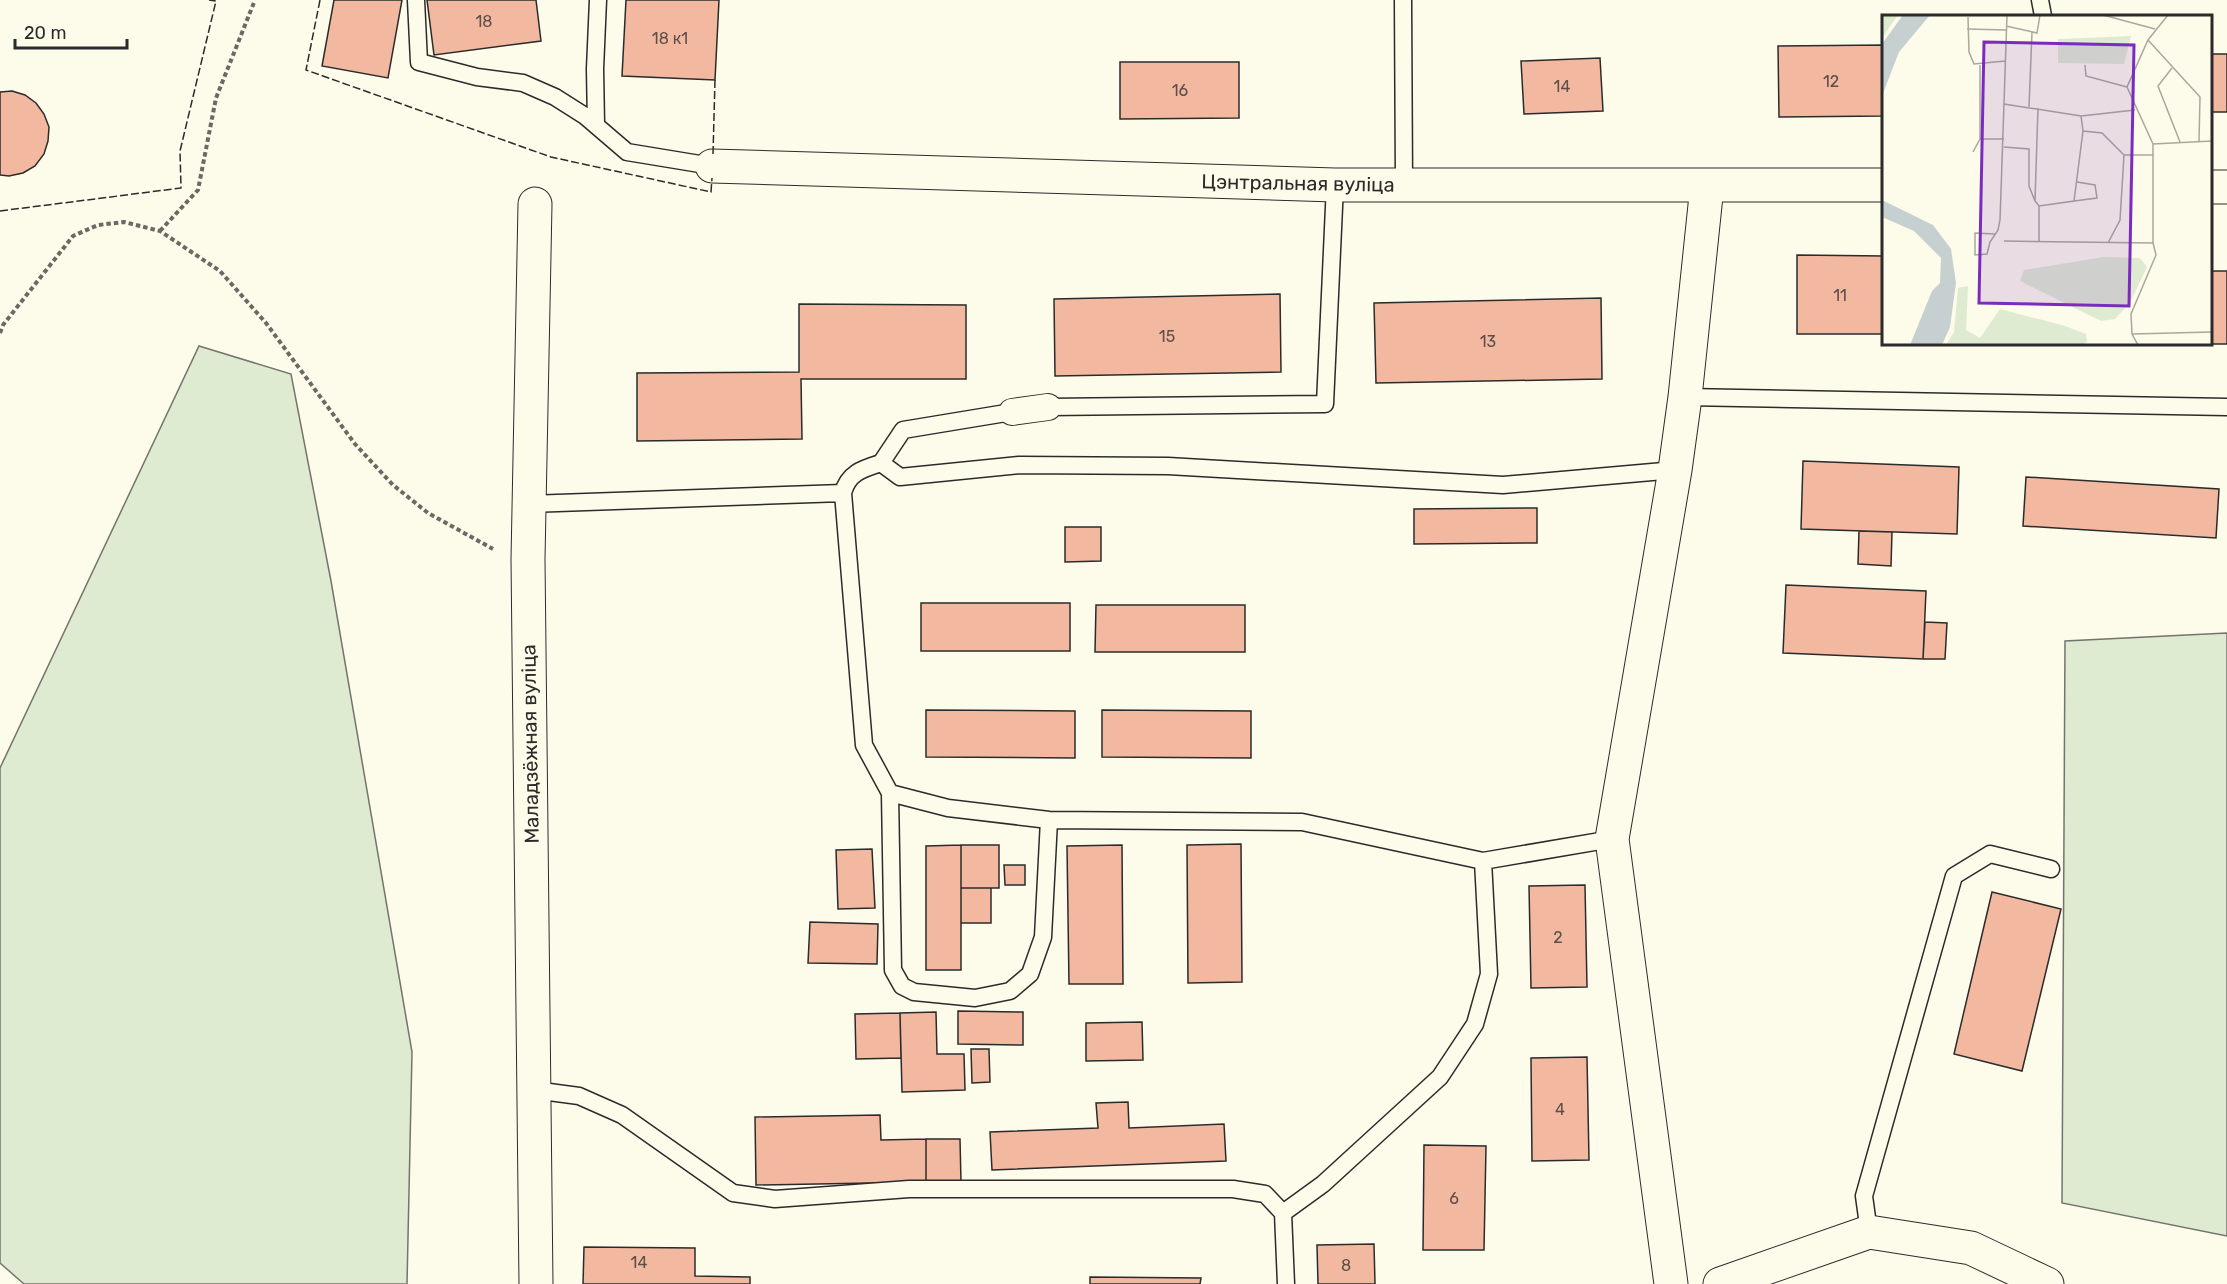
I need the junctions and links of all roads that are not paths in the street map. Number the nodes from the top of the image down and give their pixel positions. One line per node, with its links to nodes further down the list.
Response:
1 (416, 0): 6 (lane)
2 (598, 0): 6 (lane)
3 (1403, 0): 9 (lane)
4 (2040, 0): 5 (lane)
5 (2043, 15)
6 (596, 125): 7 (lane)
7 (712, 166): 8 (street, Цэнтральная вуліца)
8 (1335, 185): 9 (street, Цэнтральная вуліца); 14 (lane)
9 (1404, 185): 11 (street, Цэнтральная вуліца)
10 (1882, 185): 11 (street, Цэнтральная вуліца)
11 (1707, 186): 13 (street)
12 (535, 204): 20 (street, Маладзёжная вуліца)
13 (1685, 397): 15 (lane); 18 (street)
14 (1048, 407): 16 (street)
15 (2227, 407)
16 (1012, 412): 17 (lane)
17 (881, 463): 18 (lane); 19 (lane)
18 (1675, 470): 23 (street)
19 (843, 493): 20 (lane); 21 (lane)
20 (529, 504): 26 (street, Маладзёжная вуліца)
21 (890, 793): 22 (lane); 22 (lane)
22 (1049, 820): 24 (lane)
23 (1612, 839): 24 (lane); 31 (street)
24 (1483, 861): 27 (lane)
25 (2051, 869): 28 (lane)
26 (534, 1090): 27 (lane); 29 (street, Маладзёжная вуліца)
27 (1283, 1213): 30 (lane)
28 (1869, 1232): 32 (street); 33 (street)
29 (536, 1284)
30 (1286, 1284)
31 (1671, 1284)
32 (1720, 1284)
33 (2047, 1284)

